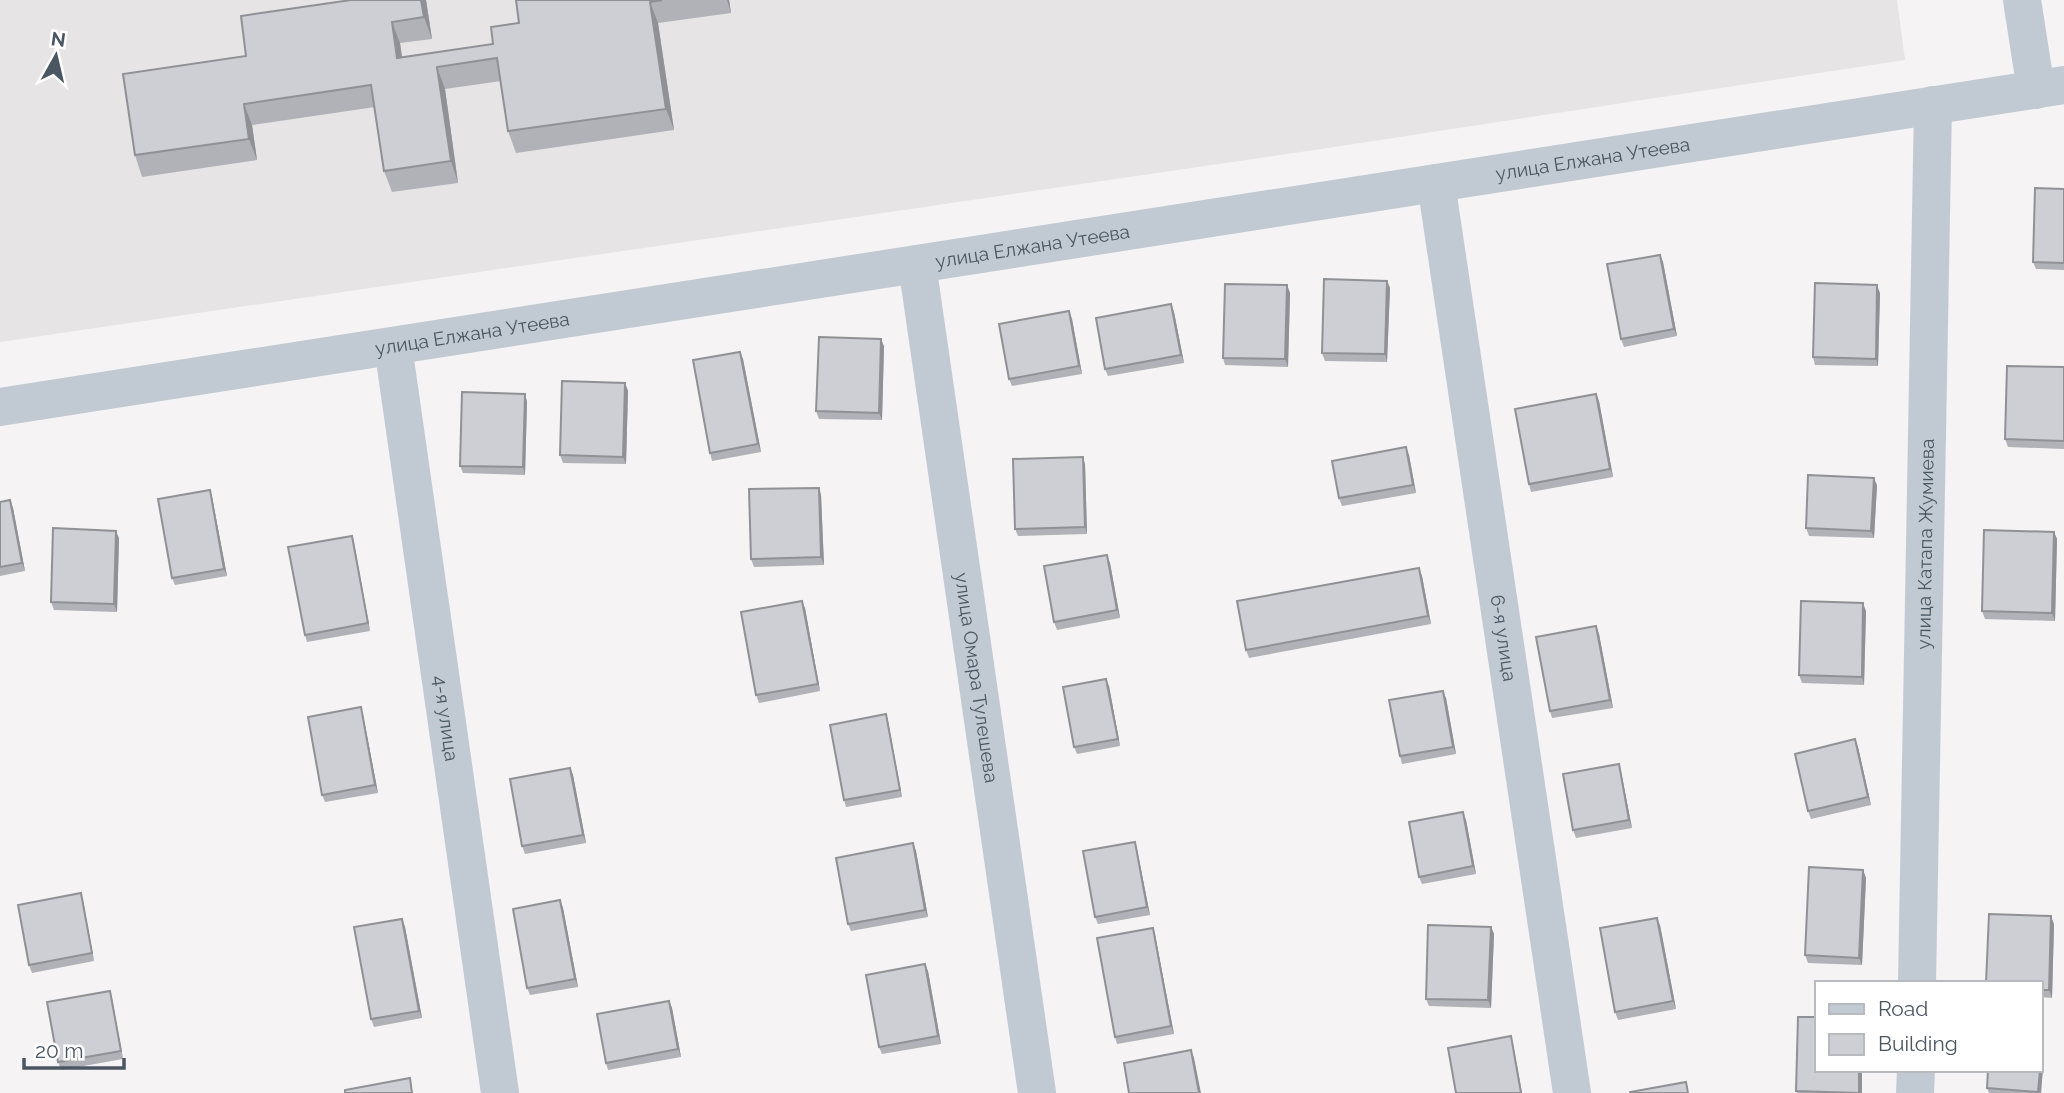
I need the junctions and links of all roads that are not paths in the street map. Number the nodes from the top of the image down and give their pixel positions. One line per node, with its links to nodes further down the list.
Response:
1 (2022, 0): 2 (street)
2 (2050, 88): 3 (street, улица Елжана Утеева)
3 (1933, 105): 4 (street, улица Елжана Утеева); 8 (street, улица Катапа Жумиева)
4 (1436, 183): 5 (street, улица Елжана Утеева); 12 (street, 6-я улица)
5 (917, 264): 6 (street, улица Елжана Утеева); 11 (street, улица Омара Тулешева)
6 (393, 345): 7 (street, улица Елжана Утеева); 10 (street, 4-я улица)
7 (0, 407)
8 (1917, 981)
9 (1916, 1072): 13 (street)
10 (500, 1093)
11 (1037, 1093)
12 (1572, 1093)
13 (1915, 1093)

